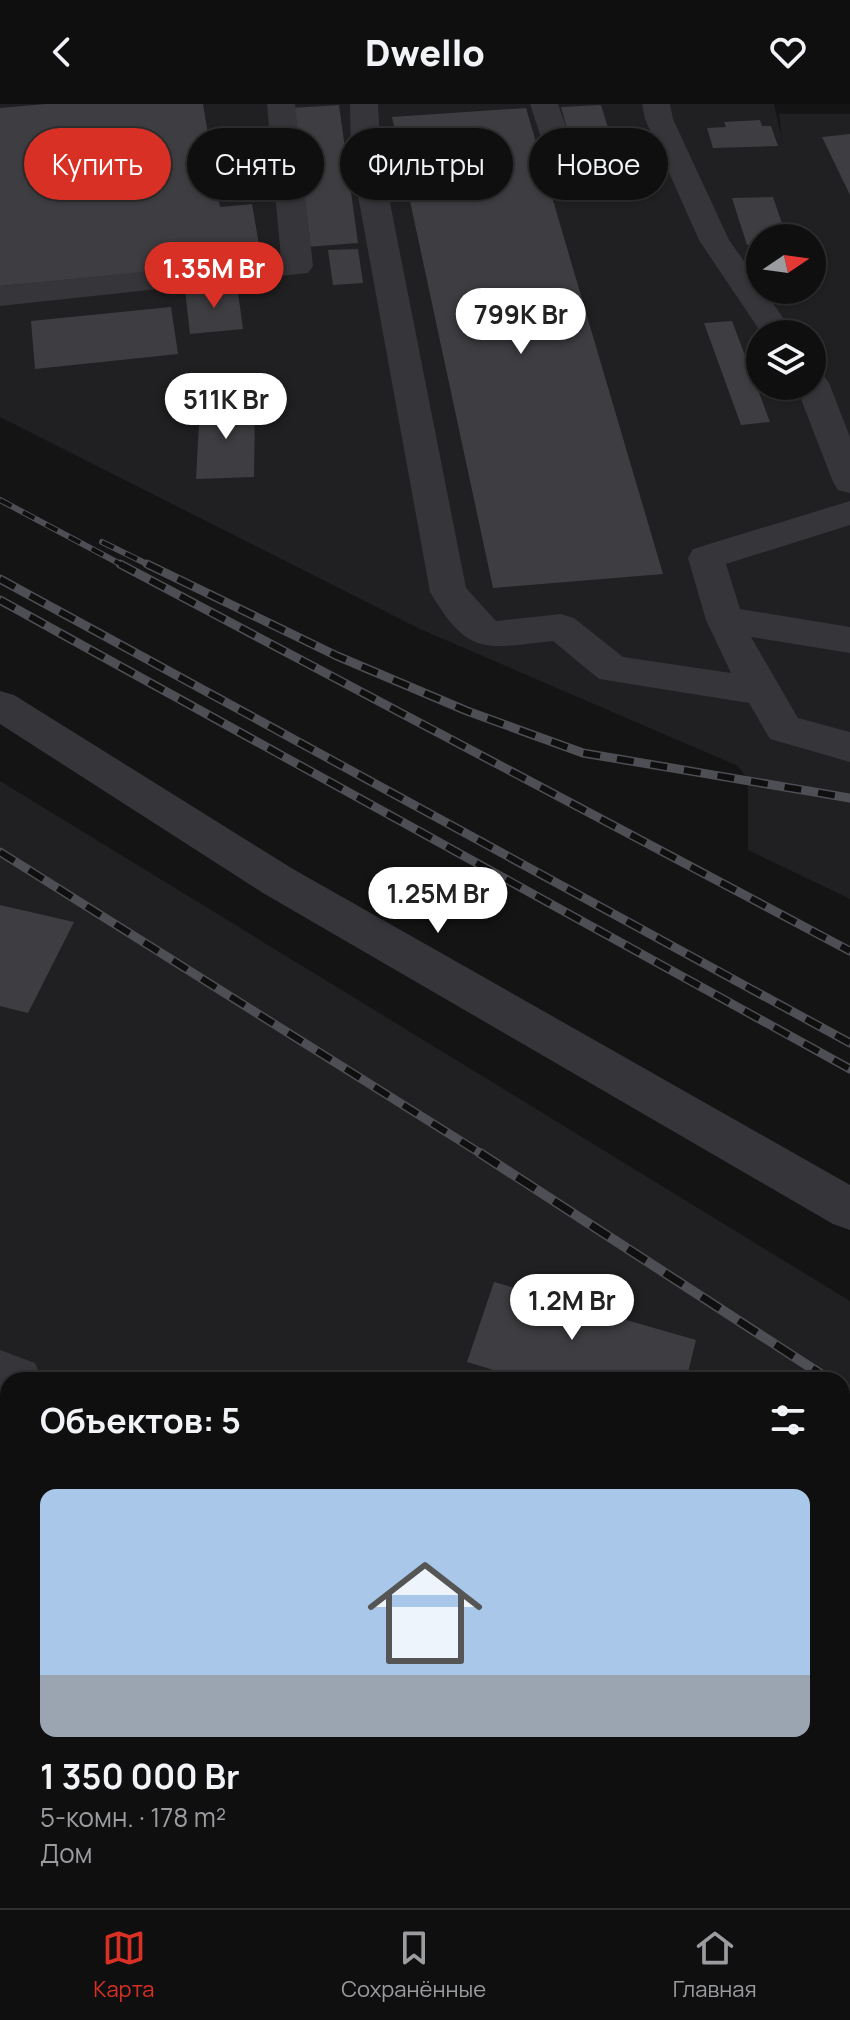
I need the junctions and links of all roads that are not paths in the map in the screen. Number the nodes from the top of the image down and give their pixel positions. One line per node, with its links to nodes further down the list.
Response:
1 (281, 104): 7 (street)
2 (364, 104): 13 (street)
3 (544, 104): 5 (street)
4 (656, 104): 6 (street)
5 (552, 128)
6 (746, 264)
7 (0, 296)
8 (819, 400): 9 (street)
9 (850, 482)
10 (850, 513): 11 (street)
11 (725, 620): 12 (street); 13 (street)
12 (850, 640)
13 (761, 691): 15 (street)
14 (0, 705): 16 (street)
15 (850, 747)
16 (850, 1209)

